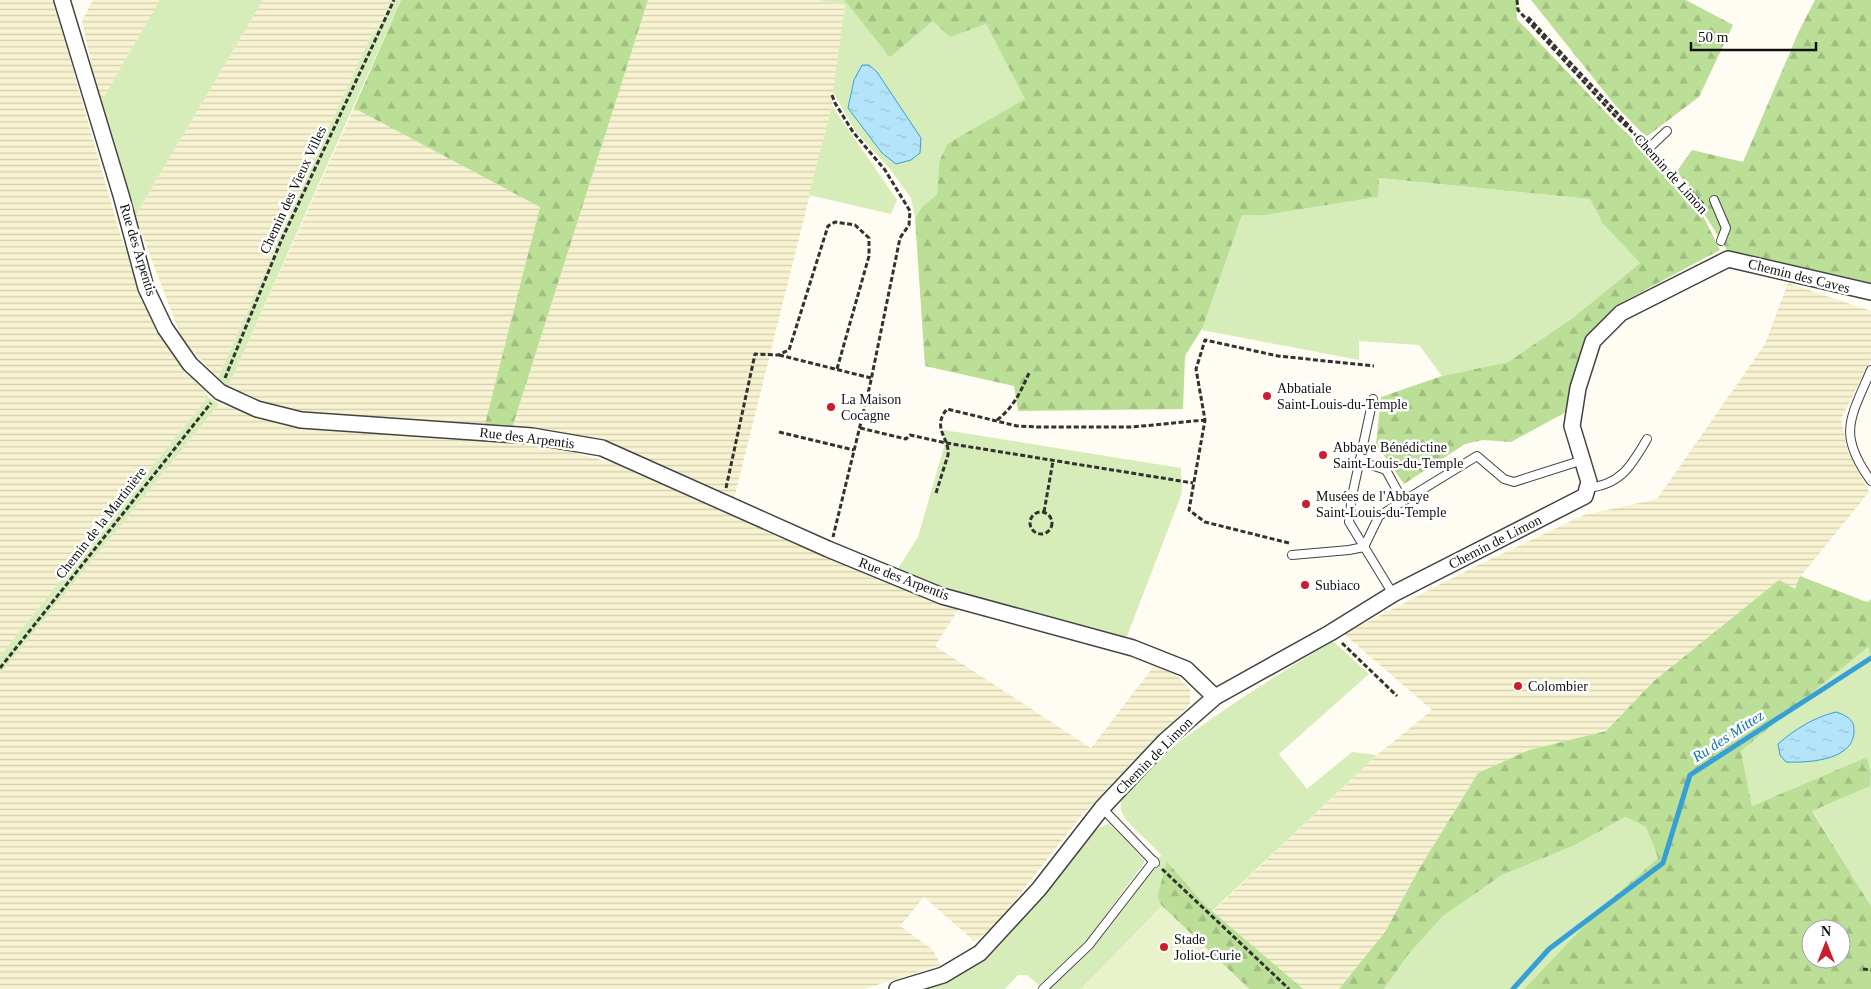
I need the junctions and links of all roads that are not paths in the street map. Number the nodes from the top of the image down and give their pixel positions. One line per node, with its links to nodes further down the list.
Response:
1 (62, 0): 18 (street, Rue des Arpentis)
2 (1667, 132): 3 (lane)
3 (1649, 148)
4 (1714, 200): 5 (lane)
5 (1721, 241)
6 (1871, 292): 10 (street, Chemin des Caves)
7 (1871, 370): 12 (lane)
8 (1373, 399): 11 (lane)
9 (1647, 439): 13 (lane)
10 (1583, 460): 13 (street); 14 (lane)
11 (1359, 461): 14 (lane); 15 (lane)
12 (1871, 482)
13 (1587, 488): 17 (street, Chemin de Limon)
14 (1403, 502): 15 (lane)
15 (1364, 547): 16 (lane); 17 (lane)
16 (1292, 555)
17 (1393, 594): 18 (street, Chemin de Limon)
18 (1215, 696): 19 (street, Chemin de Limon)
19 (1102, 808): 20 (street, Chemin de Limon); 21 (lane)
20 (897, 989)
21 (1043, 989)

